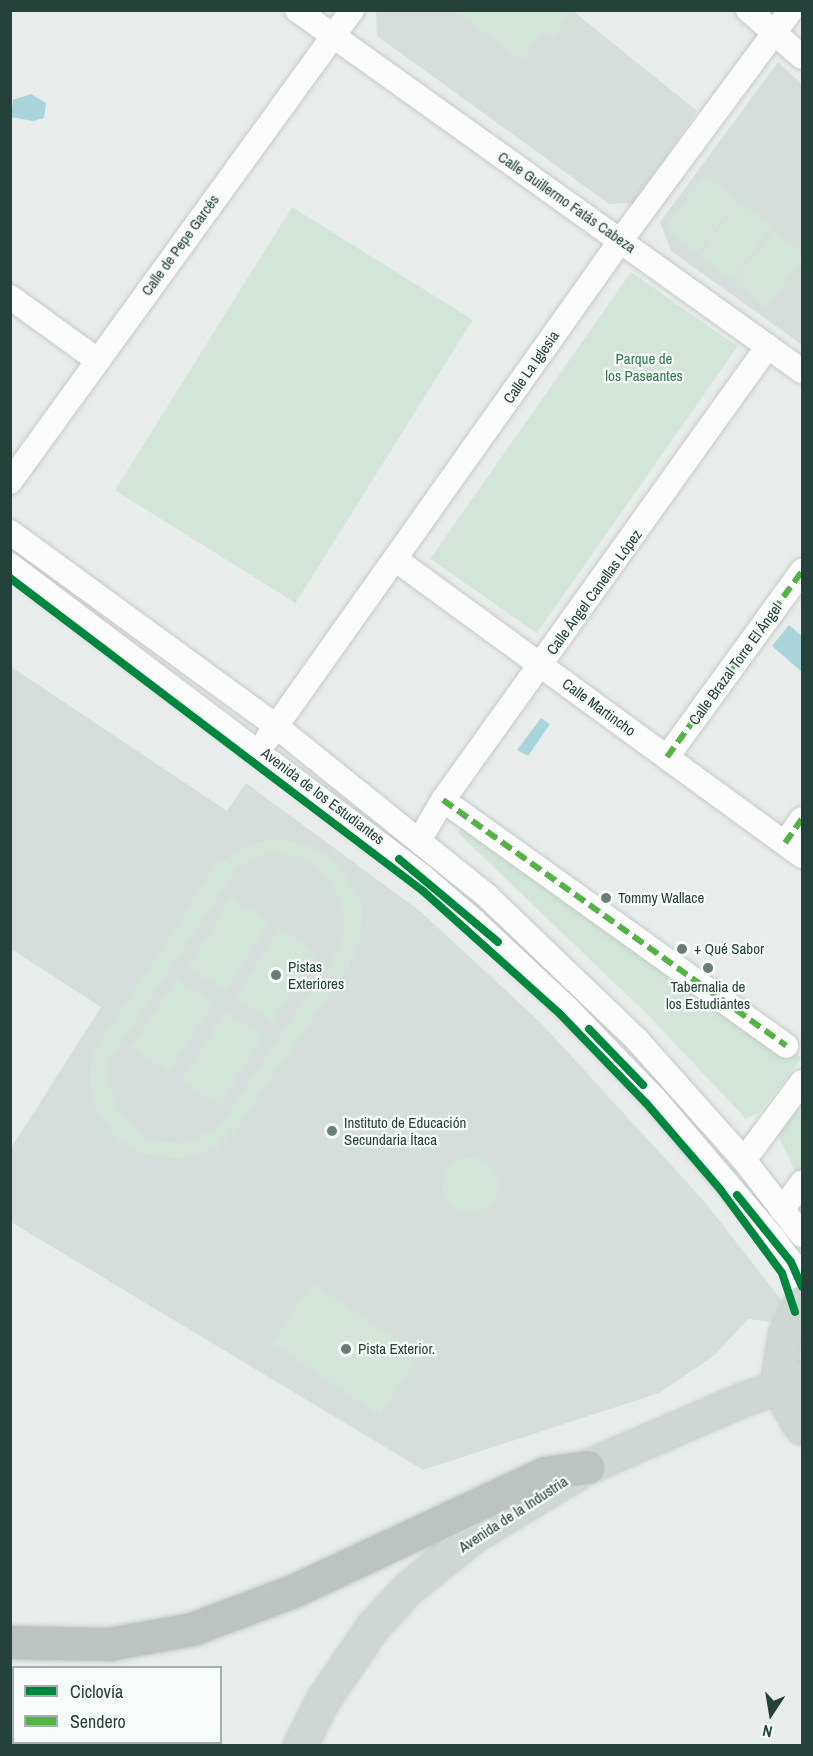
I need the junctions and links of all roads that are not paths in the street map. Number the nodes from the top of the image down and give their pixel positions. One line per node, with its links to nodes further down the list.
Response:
1 (297, 10): 6 (street, Calle Guillermo Fatás Cabeza)
2 (352, 10): 6 (street, Calle de Pepe Garcés)
3 (748, 10): 5 (street)
4 (791, 10): 5 (street, Calle La Iglesia)
5 (776, 33): 7 (street); 8 (street, Calle La Iglesia)
6 (331, 35): 8 (street, Calle Guillermo Fatás Cabeza); 11 (street, Calle de Pepe Garcés)
7 (802, 57)
8 (621, 240): 10 (street, Calle Guillermo Fatás Cabeza); 15 (street, Calle La Iglesia)
9 (10, 297): 11 (street)
10 (768, 346): 12 (street, Calle Guillermo Fatás Cabeza); 18 (street, Calle Ángel Canellas López)
11 (97, 360): 13 (street, Calle de Pepe Garcés)
12 (802, 371)
13 (10, 482)
14 (10, 532): 19 (street, Avenida de los Estudiantes)
15 (395, 559): 18 (street, Calle Martincho); 19 (street, Calle La Iglesia)
16 (10, 565): 20 (street, Avenida de los Estudiantes)
17 (802, 572): 21 (street, Calle Brazal Torre El Ángel)
18 (542, 665): 21 (street, Calle Martincho); 22 (street, Calle Ángel Canellas López)
19 (277, 727): 20 (street, Calle La Iglesia); 24 (street, Avenida de los Estudiantes)
20 (257, 751): 28 (street, Avenida de los Estudiantes)
21 (667, 757): 25 (street, Calle Martincho)
22 (443, 800): 24 (street, Calle Ángel Canellas López); 26 (street)
23 (802, 819): 25 (street)
24 (420, 839): 29 (street, Avenida de los Estudiantes)
25 (794, 849)
26 (786, 1046)
27 (802, 1082): 30 (street)
28 (655, 1098): 29 (street); 34 (street, Avenida de los Estudiantes)
29 (694, 1101): 30 (street, Avenida de los Estudiantes)
30 (744, 1160): 32 (street, Avenida de los Estudiantes)
31 (802, 1182): 32 (street)
32 (783, 1210): 33 (street, Avenida de los Estudiantes)
33 (802, 1235)
34 (802, 1287)
35 (802, 1302): 36 (main road)
36 (792, 1383): 37 (main road); 38 (main road, Avenida de la Industria)
37 (802, 1428)
38 (588, 1467): 39 (highway); 40 (main road, Avenida de la Industria)
39 (10, 1642)
40 (300, 1746)

